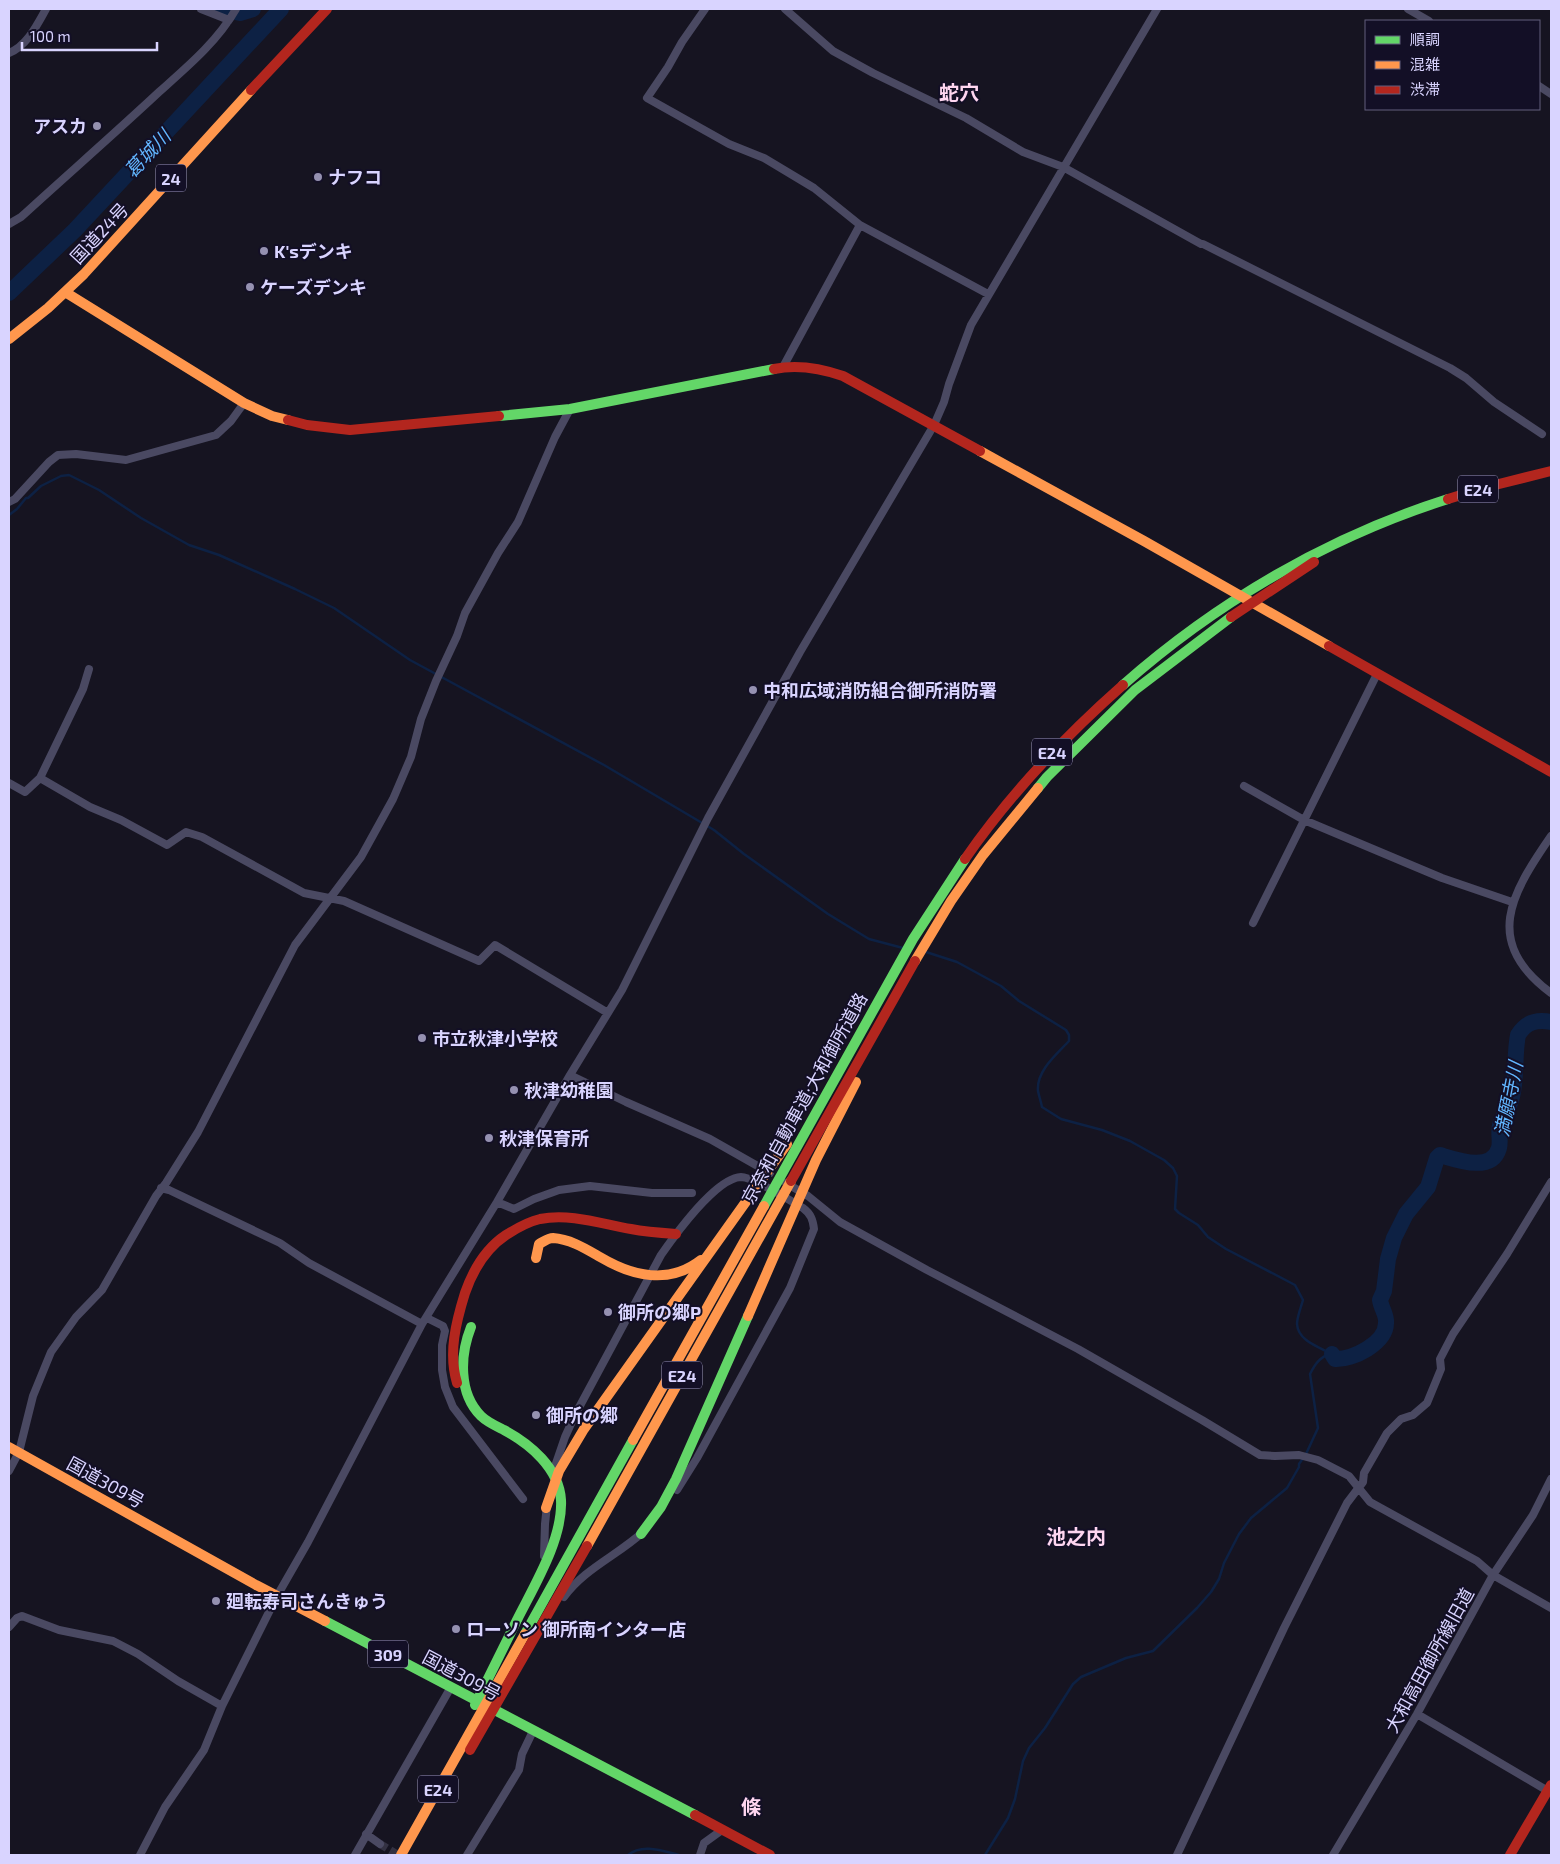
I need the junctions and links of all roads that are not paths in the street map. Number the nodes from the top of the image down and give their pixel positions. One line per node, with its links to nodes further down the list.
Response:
1 (46, 9): 11 (street)
2 (201, 9): 9 (street)
3 (236, 9): 9 (street)
4 (327, 9): 17 (main road, 国道24号 / 24)
5 (706, 9): 16 (street)
6 (785, 9): 14 (street)
7 (1157, 9): 14 (street)
8 (1408, 9): 10 (street)
9 (229, 20): 15 (street)
10 (1427, 20)
11 (9, 53)
12 (1540, 87): 13 (street)
13 (1551, 94)
14 (1063, 167): 18 (street); 24 (street)
15 (9, 224)
16 (860, 225): 18 (street); 20 (street)
17 (65, 292): 19 (main road, 国道24号 / 24); 21 (main road)
18 (988, 294): 23 (street)
19 (9, 339)
20 (783, 367): 22 (main road); 23 (main road)
21 (244, 402): 22 (main road); 26 (street)
22 (570, 408): 36 (street)
23 (934, 425): 29 (main road); 41 (street)
24 (1542, 434)
25 (1551, 471): 27 (main road, 京奈和自動車道;大和御所道路 / E24)
26 (9, 502)
27 (1407, 512): 39 (main road, 京奈和自動車道;大和御所道路 / E24); 43 (main road, 京奈和自動車道;大和御所道路 / E24)
28 (89, 669): 31 (street)
29 (1378, 674): 30 (main road); 34 (street)
30 (1551, 772)
31 (40, 778): 32 (street); 36 (street)
32 (9, 783)
33 (1244, 786): 34 (street)
34 (1304, 820): 37 (street); 38 (street)
35 (1551, 836): 37 (street)
36 (330, 898): 41 (street); 45 (street)
37 (1512, 902): 40 (street)
38 (1253, 923)
39 (930, 936): 61 (main road); 73 (main road, 京奈和自動車道;大和御所道路 / E24)
40 (1551, 993)
41 (608, 1013): 42 (street)
42 (570, 1074): 47 (street); 58 (street)
43 (815, 1112): 50 (main road); 73 (main road, 京奈和自動車道;大和御所道路 / E24)
44 (1551, 1182): 58 (street)
45 (161, 1188): 51 (street); 55 (street)
46 (692, 1193): 47 (street)
47 (497, 1202): 51 (street)
48 (582, 1219): 49 (main road); 50 (main road); 53 (main road)
49 (676, 1234): 60 (street); 61 (street)
50 (714, 1247): 60 (main road)
51 (425, 1321): 59 (street); 65 (street)
52 (471, 1327): 53 (main road)
53 (482, 1417): 73 (main road)
54 (9, 1447): 55 (main road, 国道309号 / 309)
55 (19, 1452): 56 (street); 65 (main road, 国道309号 / 309)
56 (9, 1471)
57 (1551, 1480): 63 (street, 大和高田御所線旧道)
58 (1358, 1487): 63 (street); 86 (street)
59 (523, 1500)
60 (546, 1508): 62 (street)
61 (641, 1534): 64 (street)
62 (544, 1555): 64 (street); 69 (street)
63 (1493, 1575): 66 (street); 72 (street, 大和高田御所線旧道)
64 (584, 1576): 71 (street)
65 (277, 1596): 68 (main road, 国道309号 / 309); 70 (street)
66 (1551, 1608)
67 (9, 1627): 70 (street)
68 (451, 1687): 69 (main road, 国道309号 / 309); 77 (street)
69 (480, 1703): 71 (main road, 国道309号 / 309)
70 (222, 1706): 79 (street)
71 (498, 1713): 74 (main road, 国道309号 / 309)
72 (1418, 1714): 75 (street); 87 (street, 大和高田御所線旧道)
73 (475, 1724): 81 (main road); 82 (main road, 京奈和自動車道;大和御所道路 / E24)
74 (533, 1731): 76 (main road, 国道309号 / 309); 83 (street)
75 (1550, 1788): 88 (main road)
76 (722, 1830): 84 (street); 85 (main road, 国道309号 / 309)
77 (366, 1834): 78 (street); 80 (street)
78 (380, 1844)
79 (140, 1855)
80 (355, 1855)
81 (400, 1855)
82 (408, 1855)
83 (467, 1855)
84 (700, 1855)
85 (770, 1855)
86 (1177, 1855)
87 (1333, 1855)
88 (1510, 1855)

